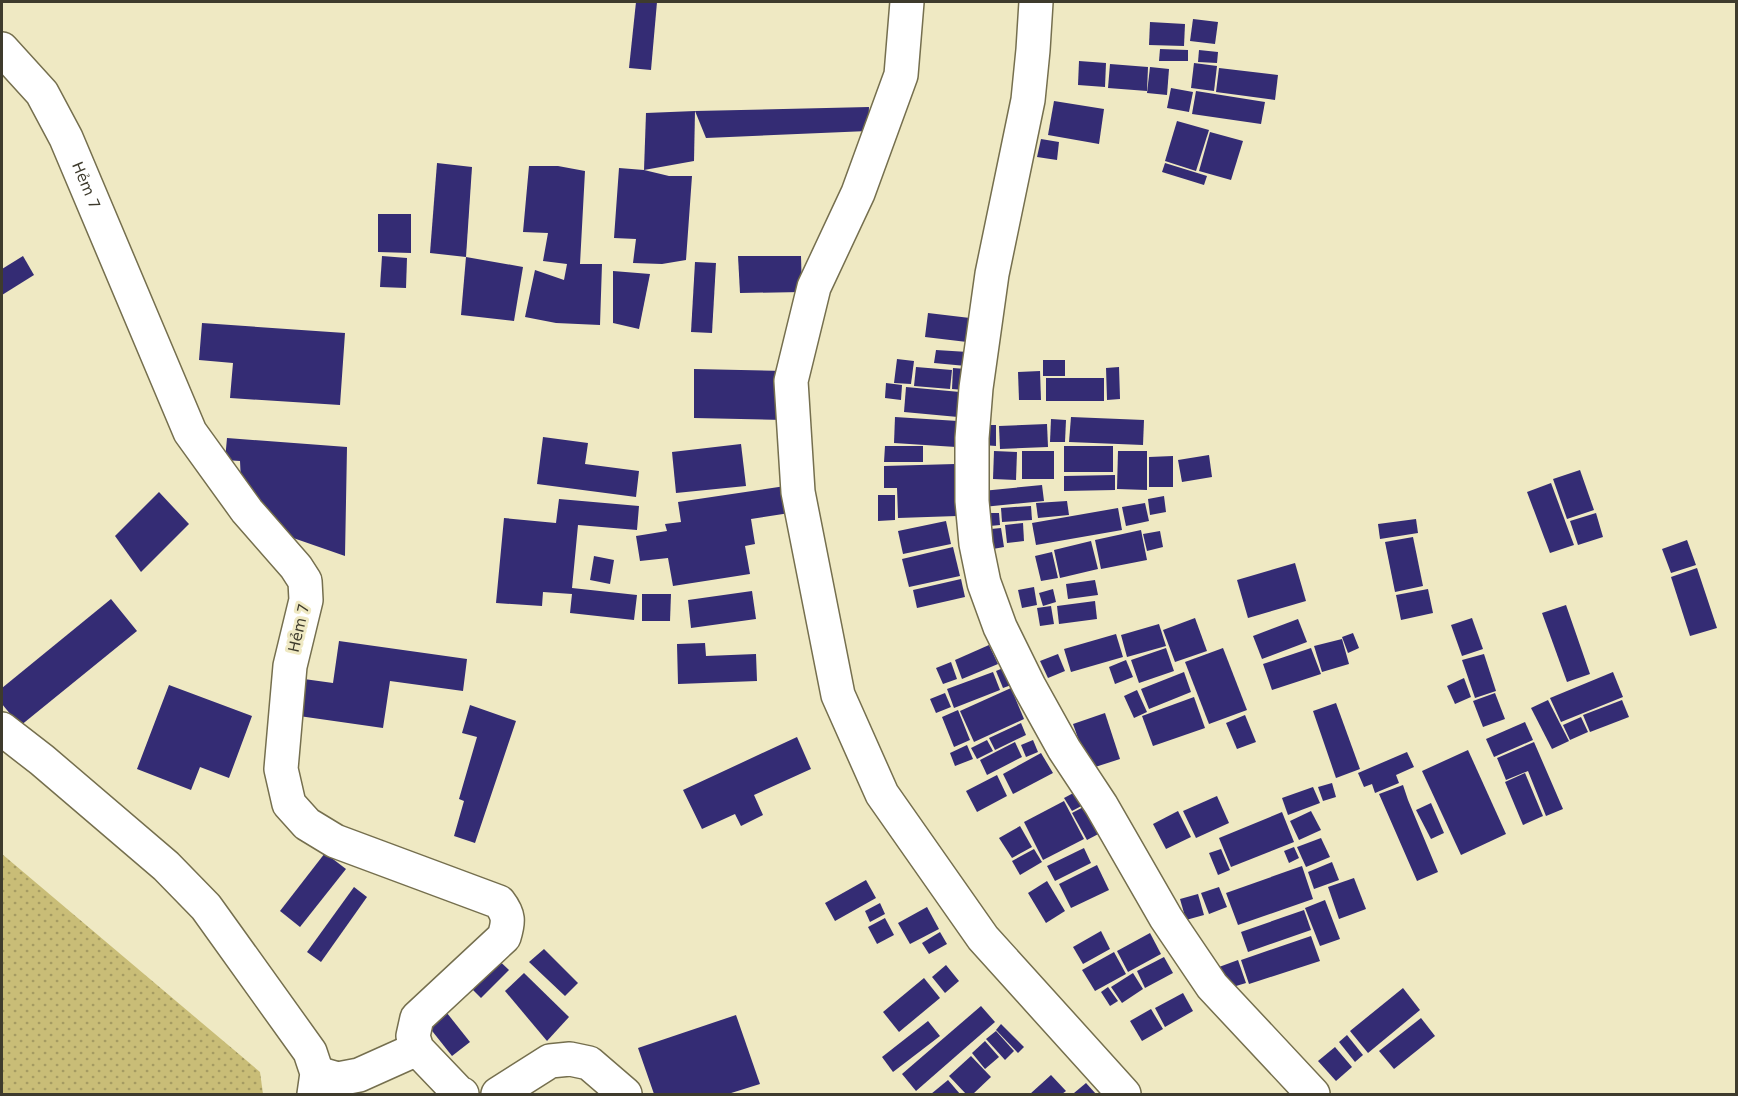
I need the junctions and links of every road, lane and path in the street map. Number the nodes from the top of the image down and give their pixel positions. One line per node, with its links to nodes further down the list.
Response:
1 (907, 2): 10 (street)
2 (1036, 2): 11 (street)
3 (2, 49): 5 (street, Hẻm 7)
4 (2, 729): 6 (street)
5 (417, 1049): 6 (street); 7 (street)
6 (315, 1084)
7 (462, 1095)
8 (498, 1095): 9 (street)
9 (625, 1095)
10 (1124, 1095)
11 (1313, 1095)

